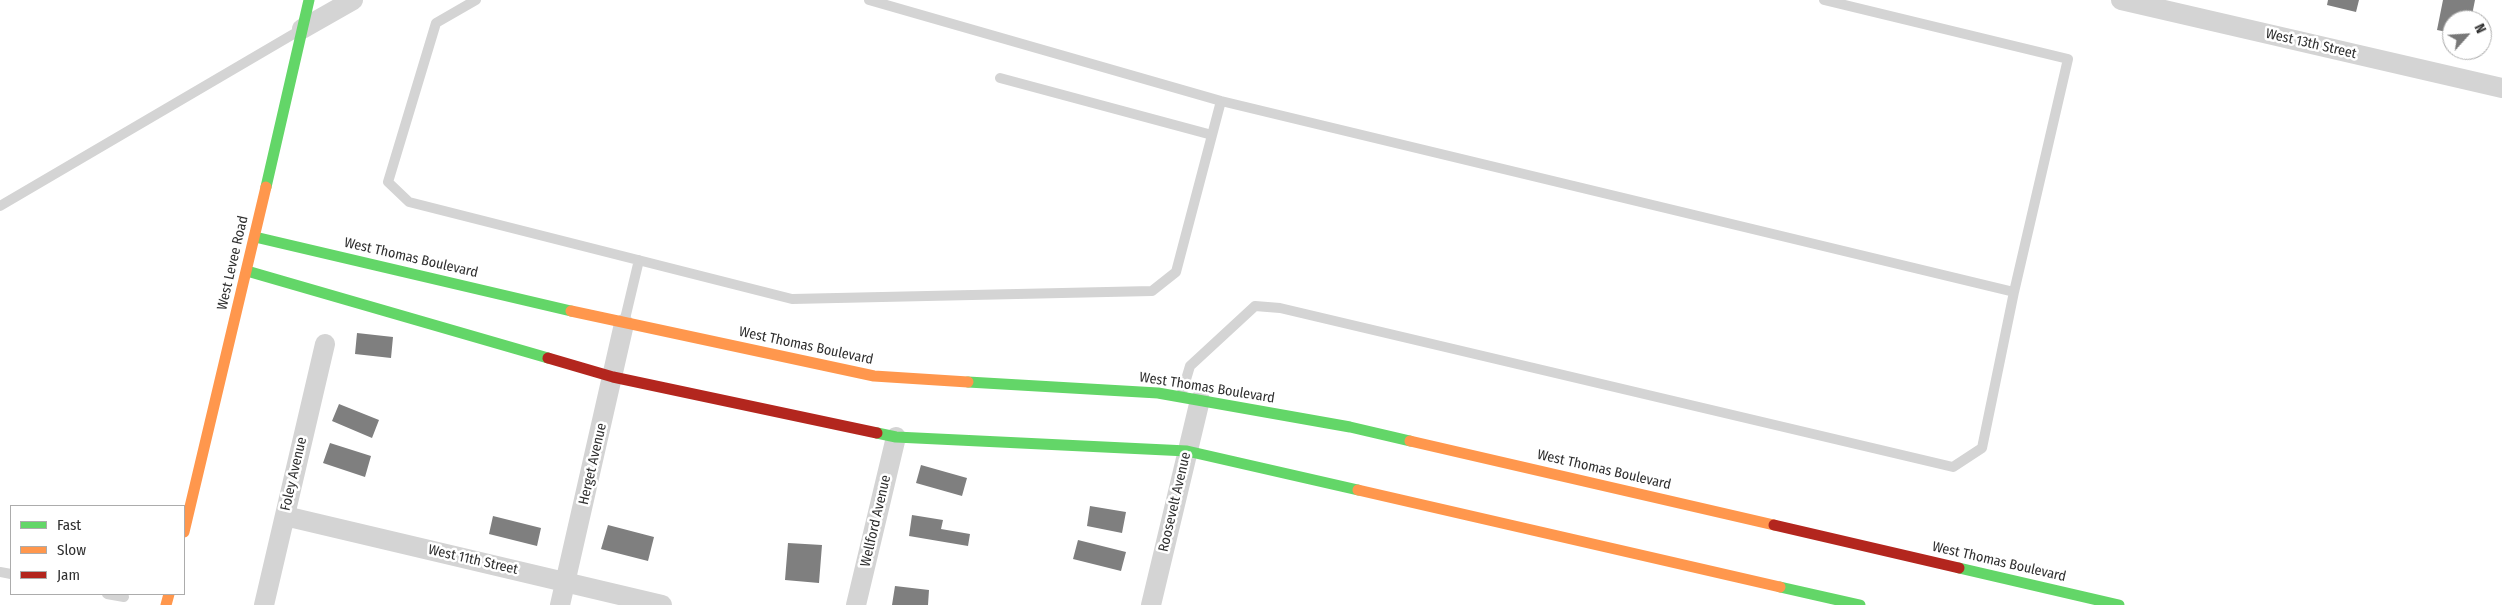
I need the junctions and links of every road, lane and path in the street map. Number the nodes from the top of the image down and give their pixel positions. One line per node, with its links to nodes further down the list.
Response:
1 (309, 0): 7 (street, West Levee Road)
2 (353, 0): 7 (street)
3 (476, 0): 14 (lane)
4 (868, 0): 10 (lane)
5 (1824, 0): 16 (lane)
6 (2121, 0): 9 (street, West 13th Street)
7 (302, 29): 12 (lane); 13 (street, West Levee Road)
8 (1000, 78): 11 (lane)
9 (2502, 88)
10 (1221, 101): 11 (lane); 16 (lane)
11 (1212, 135): 14 (lane)
12 (0, 206)
13 (255, 237): 15 (street, West Levee Road); 17 (street, West Thomas Boulevard)
14 (639, 260): 17 (lane)
15 (247, 271): 19 (street); 24 (street, West Levee Road)
16 (2014, 292): 20 (lane)
17 (624, 324): 19 (street, Herget Avenue); 20 (street, West Thomas Boulevard)
18 (325, 344): 23 (street, Foley Avenue)
19 (613, 377): 21 (street); 25 (street, Herget Avenue)
20 (1190, 399): 22 (street, Roosevelt Avenue); 34 (street, West Thomas Boulevard)
21 (896, 437): 22 (street); 31 (street, Wellford Avenue)
22 (1187, 451): 32 (street, Roosevelt Avenue); 33 (street)
23 (285, 516): 25 (street, West 11th Street); 28 (street, Foley Avenue)
24 (185, 528)
25 (565, 582): 29 (street, Herget Avenue); 30 (street, West 11th Street)
26 (113, 595): 27 (lane)
27 (124, 597)
28 (264, 605)
29 (560, 605)
30 (662, 605)
31 (856, 605)
32 (1151, 605)
33 (1860, 605)
34 (2119, 605)

